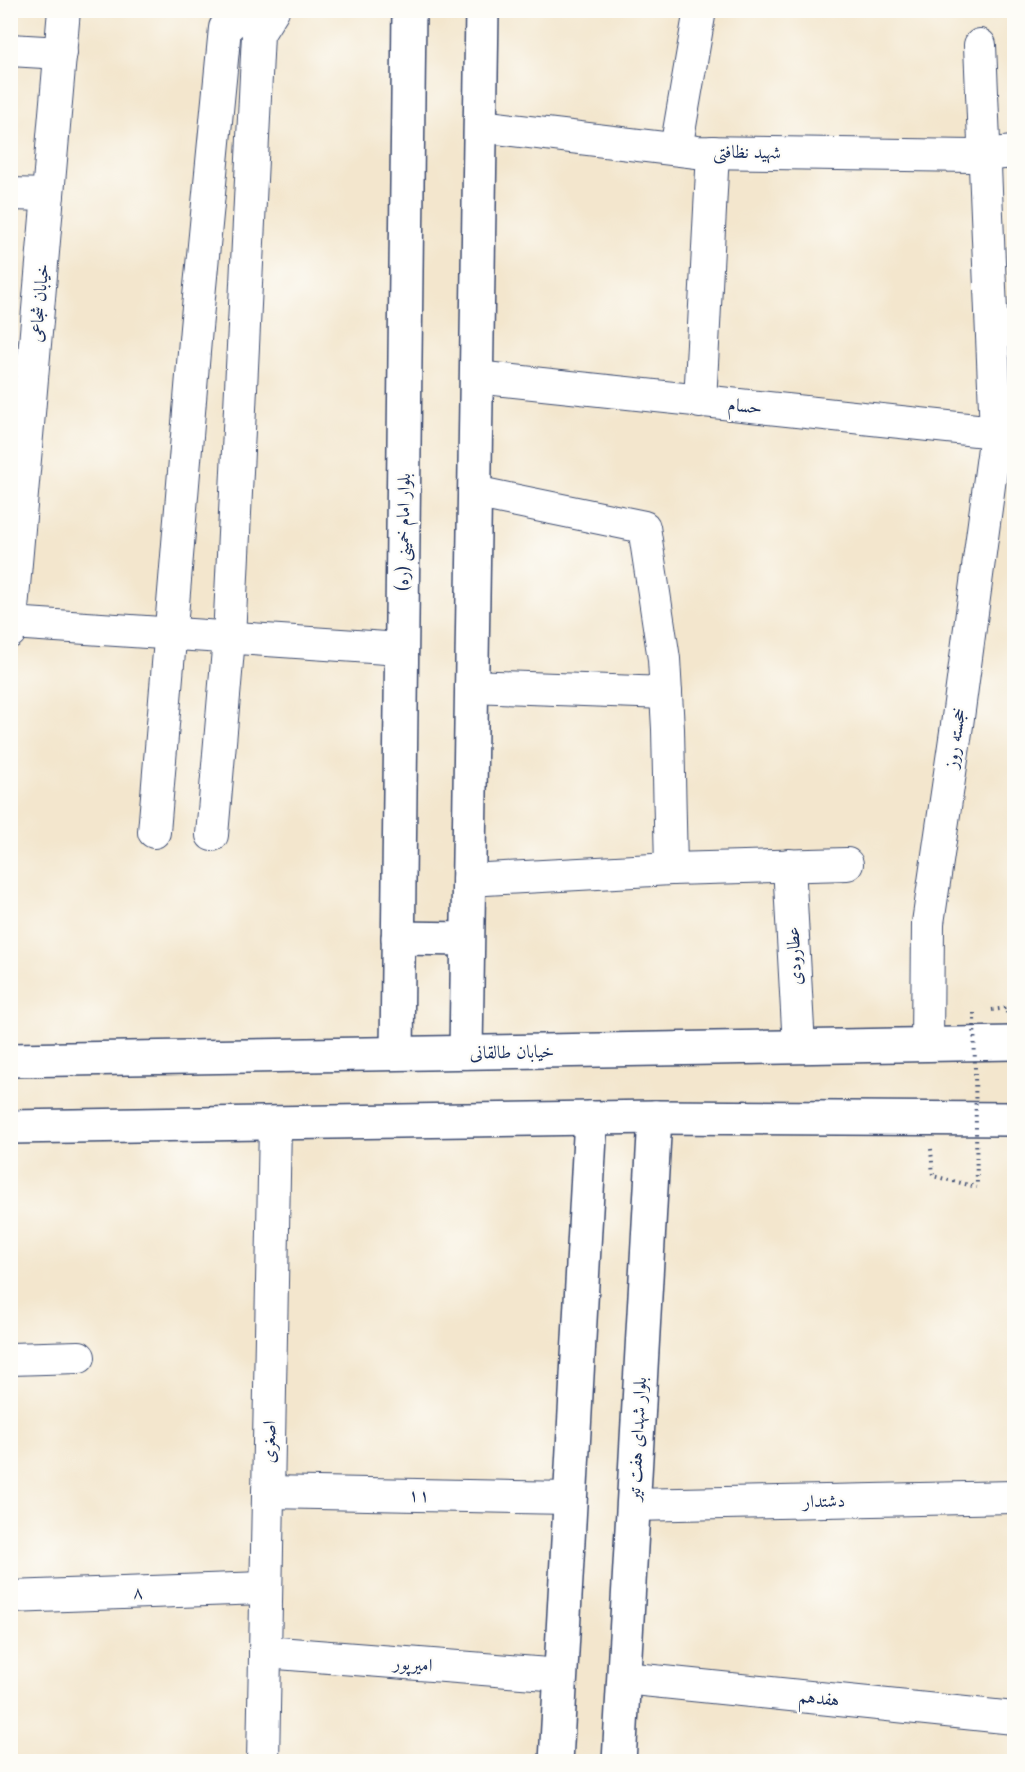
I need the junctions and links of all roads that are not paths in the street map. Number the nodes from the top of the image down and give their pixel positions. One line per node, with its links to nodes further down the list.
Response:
1 (64, 10): 9 (street, خیابان شجاعی)
2 (248, 10): 23 (street)
3 (273, 10): 24 (street)
4 (410, 10): 25 (main road, بلوار امام خمینی (ره))
5 (482, 10): 10 (main road)
6 (700, 10): 11 (street)
7 (980, 45): 13 (street, خجسته روز)
8 (10, 51): 9 (street)
9 (61, 53): 15 (street, خیابان شجاعی)
10 (480, 126): 11 (street, شهید نظافتی); 16 (main road)
11 (676, 149): 12 (street, شهید نظافتی)
12 (712, 152): 13 (street, شهید نظافتی); 17 (street)
13 (1000, 153): 19 (street, خجسته روز)
14 (10, 194): 15 (street)
15 (48, 195): 18 (street, خیابان شجاعی)
16 (476, 377): 17 (street, حسام); 20 (main road)
17 (700, 402): 19 (street, حسام)
18 (20, 416): 21 (street, خیابان شجاعی)
19 (1005, 433): 37 (street, خجسته روز)
20 (474, 492): 26 (main road); 27 (street)
21 (11, 623): 22 (street, خیابان شجاعی); 23 (street)
22 (10, 632)
23 (170, 634): 24 (street); 28 (street)
24 (229, 638): 25 (street); 29 (street)
25 (402, 650): 34 (main road, بلوار امام خمینی (ره))
26 (471, 686): 27 (street); 33 (main road)
27 (666, 693): 32 (street)
28 (154, 832)
29 (212, 835)
30 (847, 864): 31 (street)
31 (789, 865): 32 (street); 38 (street, عطارودی)
32 (671, 869): 33 (street)
33 (468, 880): 35 (main road)
34 (398, 938): 35 (main road); 40 (main road, بلوار امام خمینی (ره))
35 (467, 939): 39 (main road)
36 (1014, 1043): 37 (main road, خیابان طالقانی)
37 (927, 1045): 38 (main road, خیابان طالقانی)
38 (799, 1047): 39 (main road, خیابان طالقانی)
39 (466, 1052): 40 (main road, خیابان طالقانی)
40 (397, 1053): 41 (main road, خیابان طالقانی)
41 (10, 1060)
42 (655, 1117): 43 (main road); 44 (main road); 52 (main road, بلوار شهدای هفت تیر)
43 (591, 1118): 45 (main road); 50 (main road)
44 (1014, 1119)
45 (275, 1123): 46 (main road); 49 (street, اصغری)
46 (10, 1127)
47 (79, 1357): 48 (street)
48 (10, 1359)
49 (268, 1492): 50 (street, ۱۱); 53 (street, اصغری)
50 (570, 1497): 56 (main road)
51 (1014, 1497): 52 (street, دشتدار)
52 (633, 1505): 57 (main road, بلوار شهدای هفت تیر)
53 (266, 1588): 54 (street, ۸); 55 (street, اصغری)
54 (10, 1597)
55 (265, 1652): 56 (street, امیرپور); 59 (street, اصغری)
56 (561, 1675): 60 (main road)
57 (624, 1678): 58 (street, هفدهم); 61 (main road, بلوار شهدای هفت تیر)
58 (1014, 1718)
59 (262, 1761)
60 (556, 1761)
61 (619, 1761)

